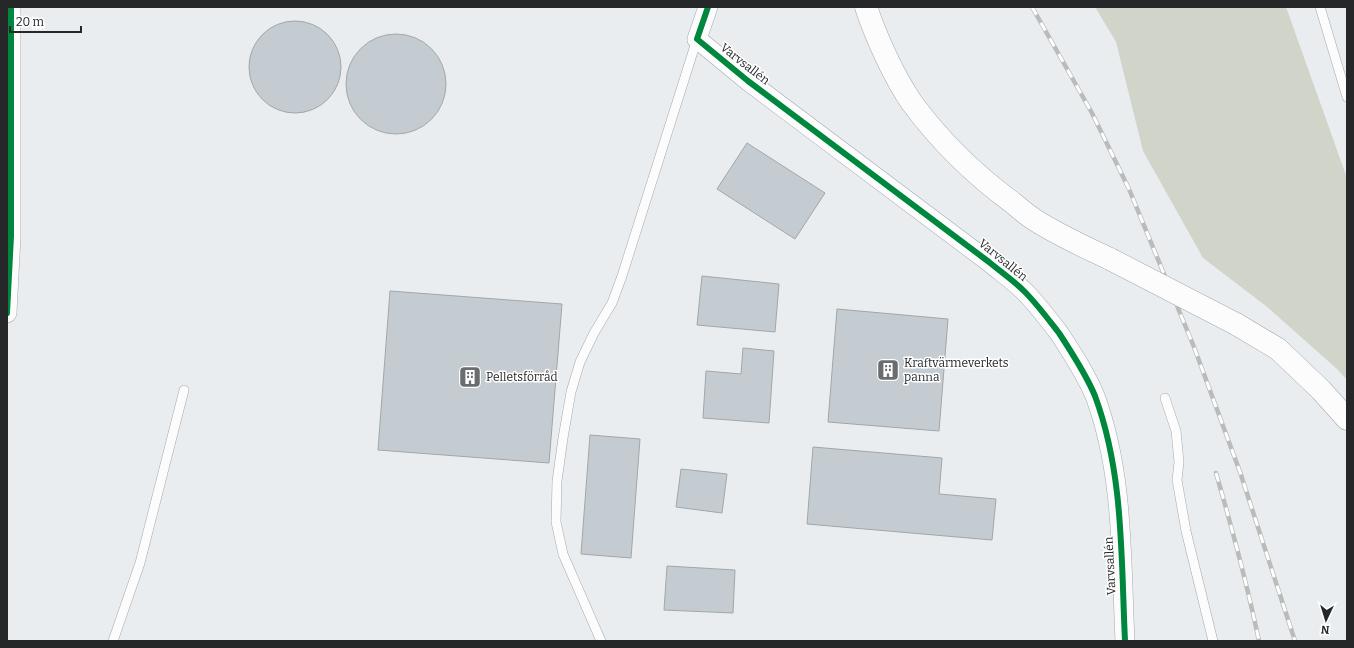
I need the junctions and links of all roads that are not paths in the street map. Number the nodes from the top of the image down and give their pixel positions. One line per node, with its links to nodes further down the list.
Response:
1 (11, 7): 7 (street)
2 (708, 7): 5 (street)
3 (866, 7): 10 (street, bridge)
4 (1320, 7): 6 (lane)
5 (697, 39): 12 (lane); 13 (street, Varvsallén)
6 (1347, 97)
7 (7, 313)
8 (184, 390): 11 (lane)
9 (1165, 398): 14 (lane)
10 (1347, 419)
11 (112, 641)
12 (601, 641)
13 (1124, 641)
14 (1213, 641)

